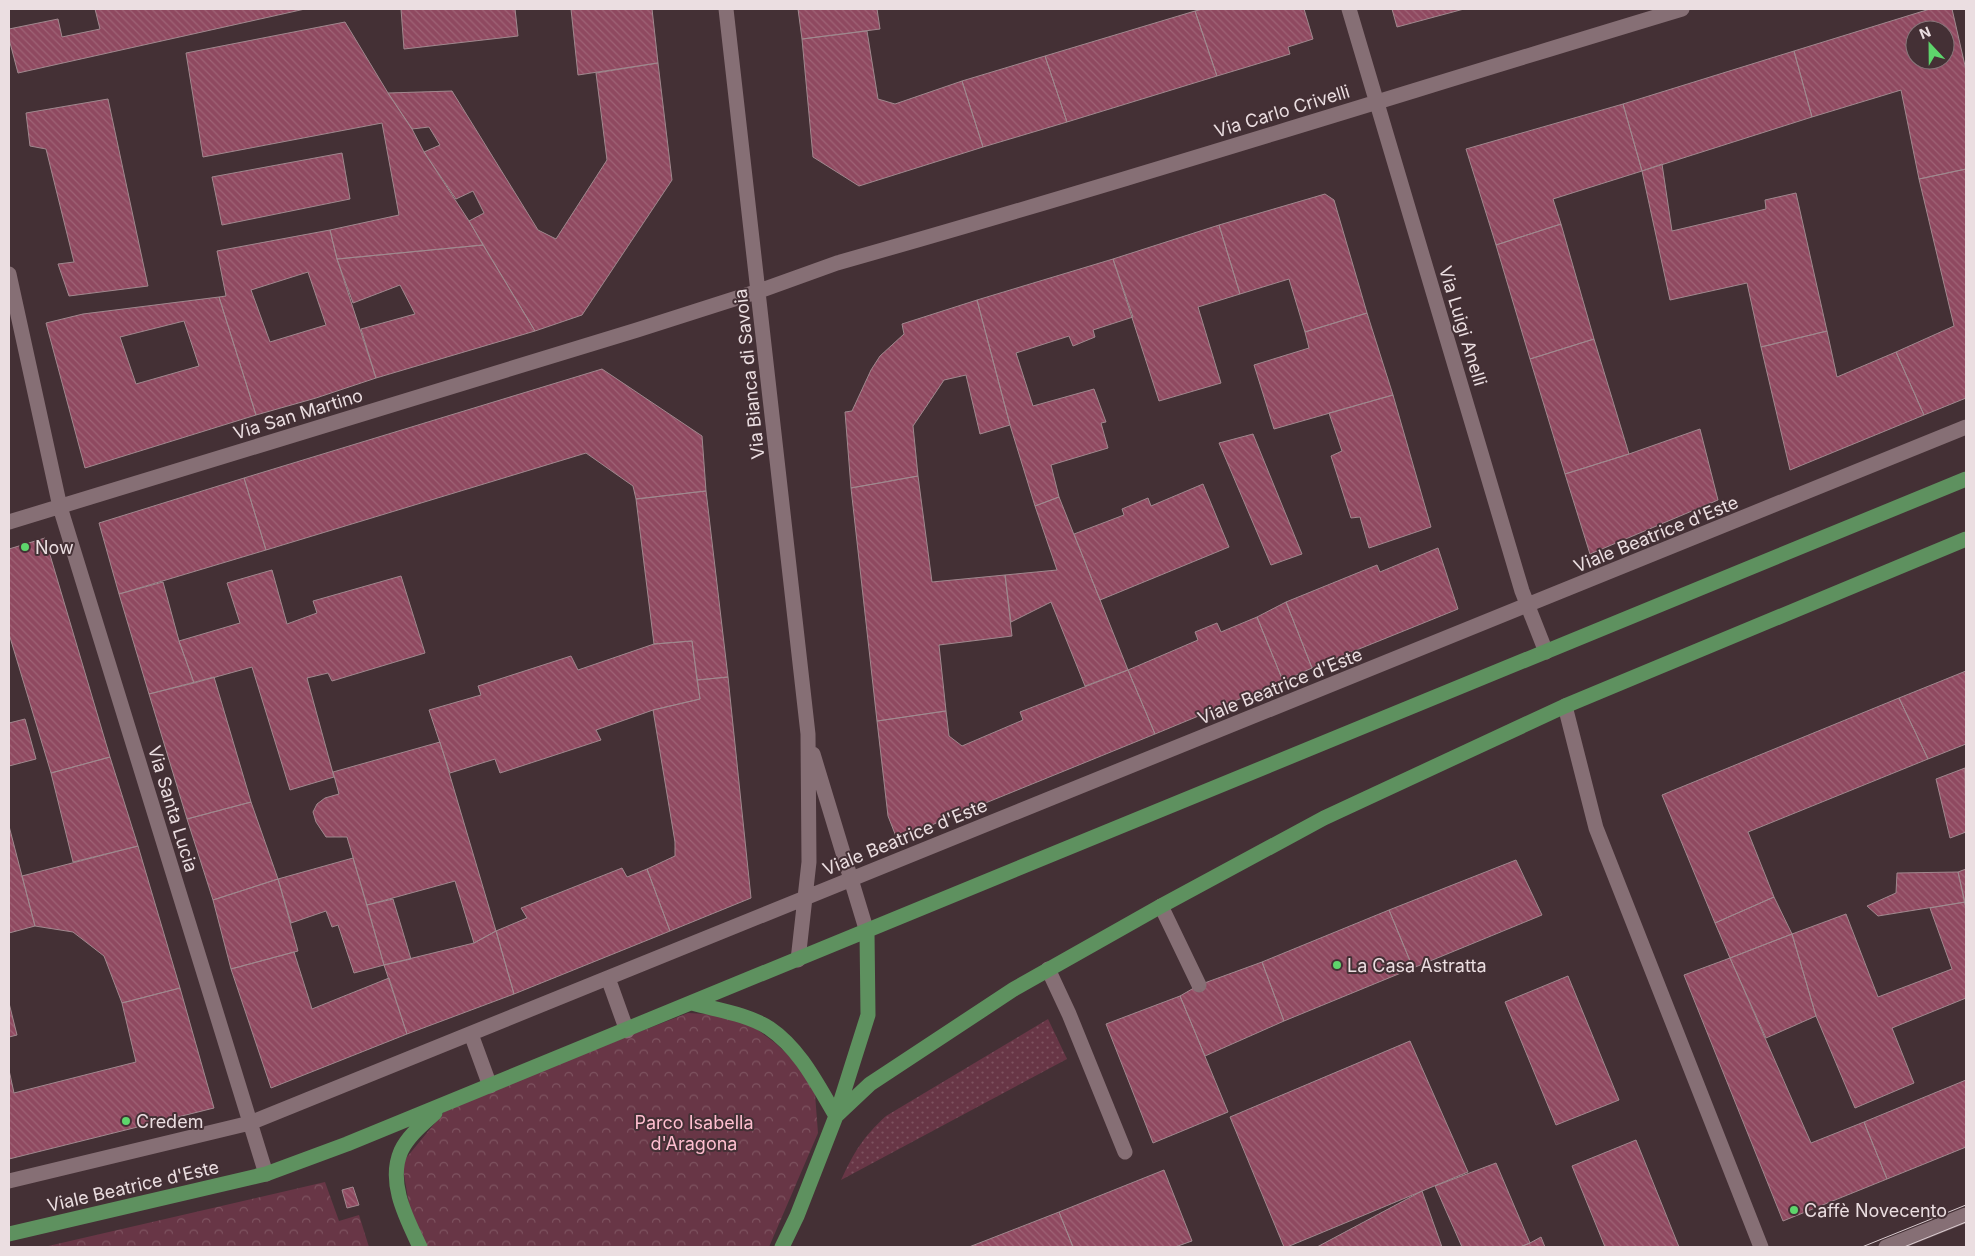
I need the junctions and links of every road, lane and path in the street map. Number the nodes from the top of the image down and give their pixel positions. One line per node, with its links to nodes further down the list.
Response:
1 (726, 9): 6 (street, Via Bianca di Savoia)
2 (1349, 9): 4 (street, Via Luigi Anelli)
3 (1682, 9): 4 (street, Via Carlo Crivelli)
4 (1377, 101): 6 (street, Via Carlo Crivelli); 12 (street, Via Luigi Anelli)
5 (9, 274): 9 (street, Via Santa Lucia)
6 (759, 291): 9 (street, Via San Martino); 15 (street, Via Bianca di Savoia)
7 (1966, 427): 12 (street, Viale Beatrice d'Este)
8 (1966, 479): 13 (main road, Viale Beatrice d'Este)
9 (60, 507): 10 (street, Via San Martino); 30 (street, Via Santa Lucia)
10 (9, 522)
11 (1966, 539): 14 (main road)
12 (1527, 606): 13 (street, Via Luigi Anelli); 16 (street, Viale Beatrice d'Este)
13 (1546, 652): 19 (main road, Viale Beatrice d'Este)
14 (1565, 706): 18 (main road); 38 (street)
15 (808, 734): 16 (street, Via Bianca di Savoia); 17 (street, Via Bianca di Savoia)
16 (850, 880): 17 (street, Viale Beatrice d'Este); 19 (street, Via Bianca di Savoia)
17 (806, 898): 20 (street, Via Bianca di Savoia); 22 (street, Viale Beatrice d'Este)
18 (1161, 906): 21 (main road); 23 (street)
19 (867, 932): 20 (main road, Viale Beatrice d'Este); 29 (main road)
20 (798, 960): 24 (main road, Viale Beatrice d'Este)
21 (1048, 969): 29 (main road); 31 (street)
22 (608, 978): 25 (street); 26 (street, Viale Beatrice d'Este)
23 (1199, 985)
24 (692, 1004): 25 (main road, Viale Beatrice d'Este); 29 (main road)
25 (627, 1031): 27 (main road, Viale Beatrice d'Este)
26 (471, 1034): 27 (street); 30 (street, Viale Beatrice d'Este)
27 (490, 1086): 28 (main road, Viale Beatrice d'Este)
28 (441, 1107): 32 (main road, Viale Beatrice d'Este); 36 (main road)
29 (836, 1116): 37 (main road)
30 (250, 1123): 32 (street); 33 (street, Viale Beatrice d'Este)
31 (1125, 1152)
32 (266, 1174): 35 (main road, Viale Beatrice d'Este)
33 (9, 1181)
34 (1966, 1215): 39 (street)
35 (9, 1234)
36 (420, 1247)
37 (782, 1247)
38 (1761, 1247)
39 (1886, 1247)

